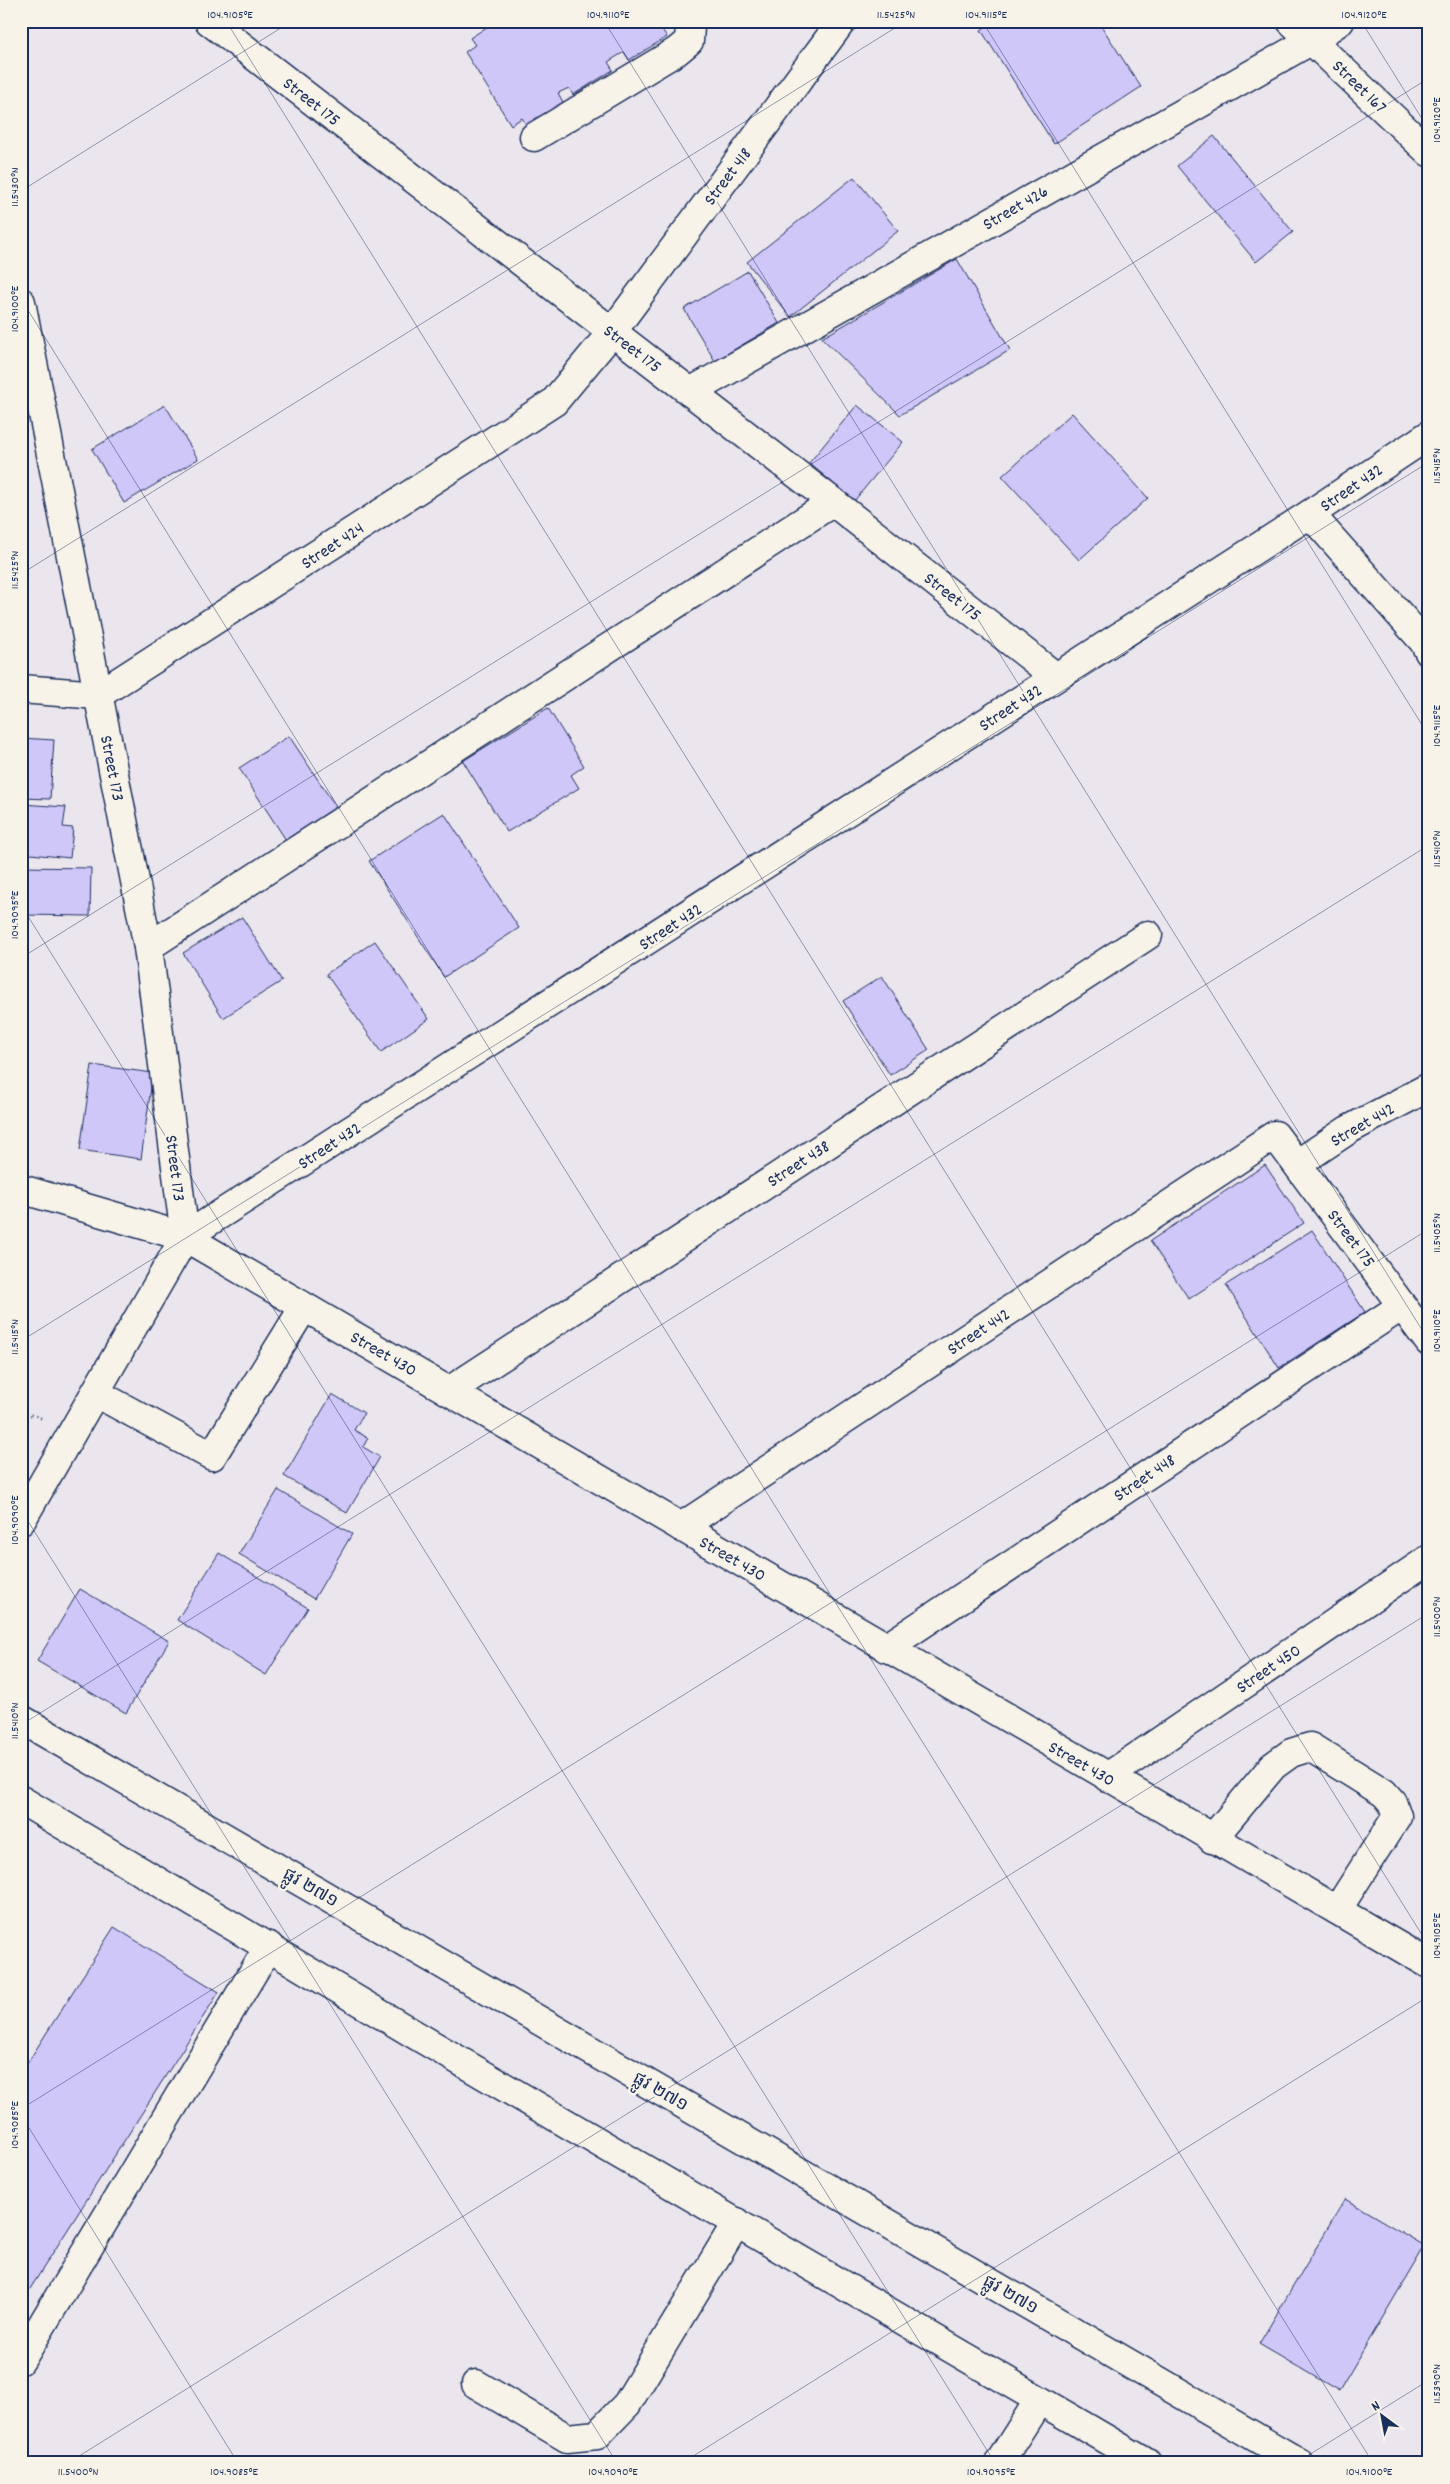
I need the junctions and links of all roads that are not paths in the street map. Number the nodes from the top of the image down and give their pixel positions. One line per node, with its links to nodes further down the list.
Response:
1 (209, 21): 10 (street, Street 175)
2 (686, 21): 7 (street)
3 (842, 21): 10 (street, Street 418)
4 (1291, 21): 6 (street, Street 167)
5 (1340, 21): 6 (street, Street 426)
6 (1312, 40): 8 (street, Street 167); 11 (street, Street 426)
7 (534, 137)
8 (1429, 152)
9 (21, 302): 18 (street, Street 173)
10 (612, 332): 11 (street, Street 175); 18 (street, Street 424)
11 (690, 392): 13 (street, Street 175)
12 (1429, 435): 14 (street, Street 432)
13 (833, 502): 16 (street, Street 175); 20 (street)
14 (1310, 514): 15 (street); 16 (street, Street 432)
15 (1429, 652)
16 (1056, 677): 25 (street, Street 432)
17 (21, 689): 18 (street)
18 (98, 695): 20 (street, Street 173)
19 (1148, 935): 29 (street, Street 438)
20 (148, 947): 25 (street, Street 173)
21 (1429, 1087): 23 (street, Street 442)
22 (1275, 1136): 23 (street, Street 175); 32 (street, Street 442)
23 (1297, 1164): 26 (street, Street 175)
24 (21, 1189): 25 (street, Street 430)
25 (185, 1237): 27 (street, Street 430); 30 (street, Street 432)
26 (1402, 1306): 28 (street, Street 175); 34 (street, Street 448)
27 (304, 1307): 29 (street, Street 430); 30 (street)
28 (1429, 1342)
29 (449, 1391): 32 (street, Street 430)
30 (96, 1393): 31 (street, Street 432)
31 (21, 1521)
32 (681, 1527): 34 (street, Street 430)
33 (1429, 1559): 36 (street, Street 450)
34 (886, 1648): 36 (street, Street 430)
35 (21, 1719): 48 (street, ផ្លូវ ២៧១)
36 (1108, 1777): 38 (street, Street 430)
37 (21, 1800): 40 (street)
38 (1212, 1839): 39 (street, Street 430); 39 (street)
39 (1337, 1910): 41 (street, Street 430)
40 (269, 1946): 42 (street); 43 (street)
41 (1429, 1964)
42 (737, 2222): 44 (street); 45 (street)
43 (21, 2360)
44 (476, 2384)
45 (1039, 2400): 46 (street); 47 (street)
46 (999, 2463)
47 (1147, 2463)
48 (1300, 2463)

